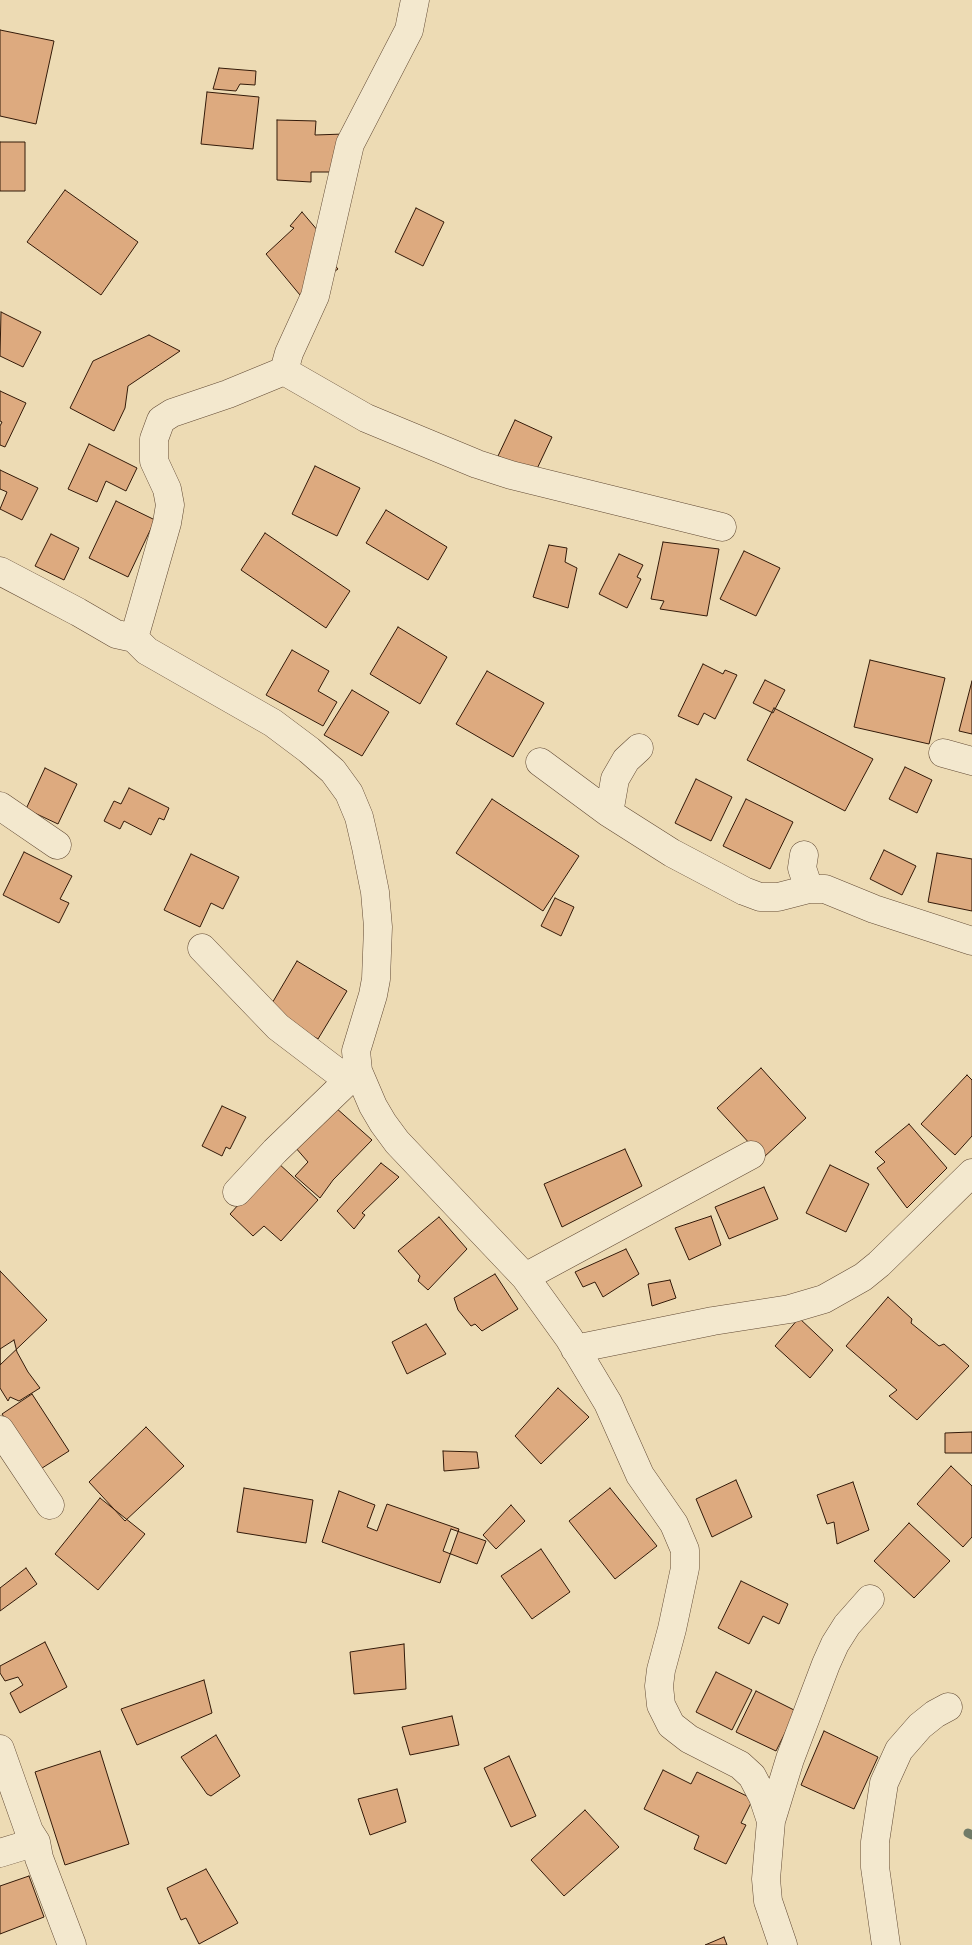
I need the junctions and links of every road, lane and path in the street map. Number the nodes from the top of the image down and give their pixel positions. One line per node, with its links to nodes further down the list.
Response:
1 (415, 0): 2 (street)
2 (284, 370): 3 (street); 5 (street)
3 (722, 527)
4 (0, 571): 5 (street)
5 (134, 638): 17 (street)
6 (638, 748): 11 (street)
7 (943, 753): 8 (street)
8 (972, 761)
9 (540, 762): 11 (street)
10 (0, 806): 12 (street)
11 (608, 812): 14 (street)
12 (57, 846)
13 (804, 855): 14 (street)
14 (809, 889): 15 (street)
15 (972, 941)
16 (202, 948): 17 (street)
17 (354, 1076): 20 (street); 21 (street)
18 (751, 1155): 21 (street)
19 (972, 1173): 22 (street)
20 (237, 1192)
21 (525, 1277): 22 (street)
22 (575, 1349): 28 (street)
23 (0, 1430): 24 (street)
24 (50, 1505)
25 (870, 1599): 28 (street)
26 (948, 1707): 33 (street)
27 (0, 1749): 29 (street)
28 (771, 1821): 32 (street)
29 (36, 1842): 30 (street); 31 (street)
30 (0, 1853)
31 (72, 1945)
32 (783, 1945)
33 (886, 1945)

